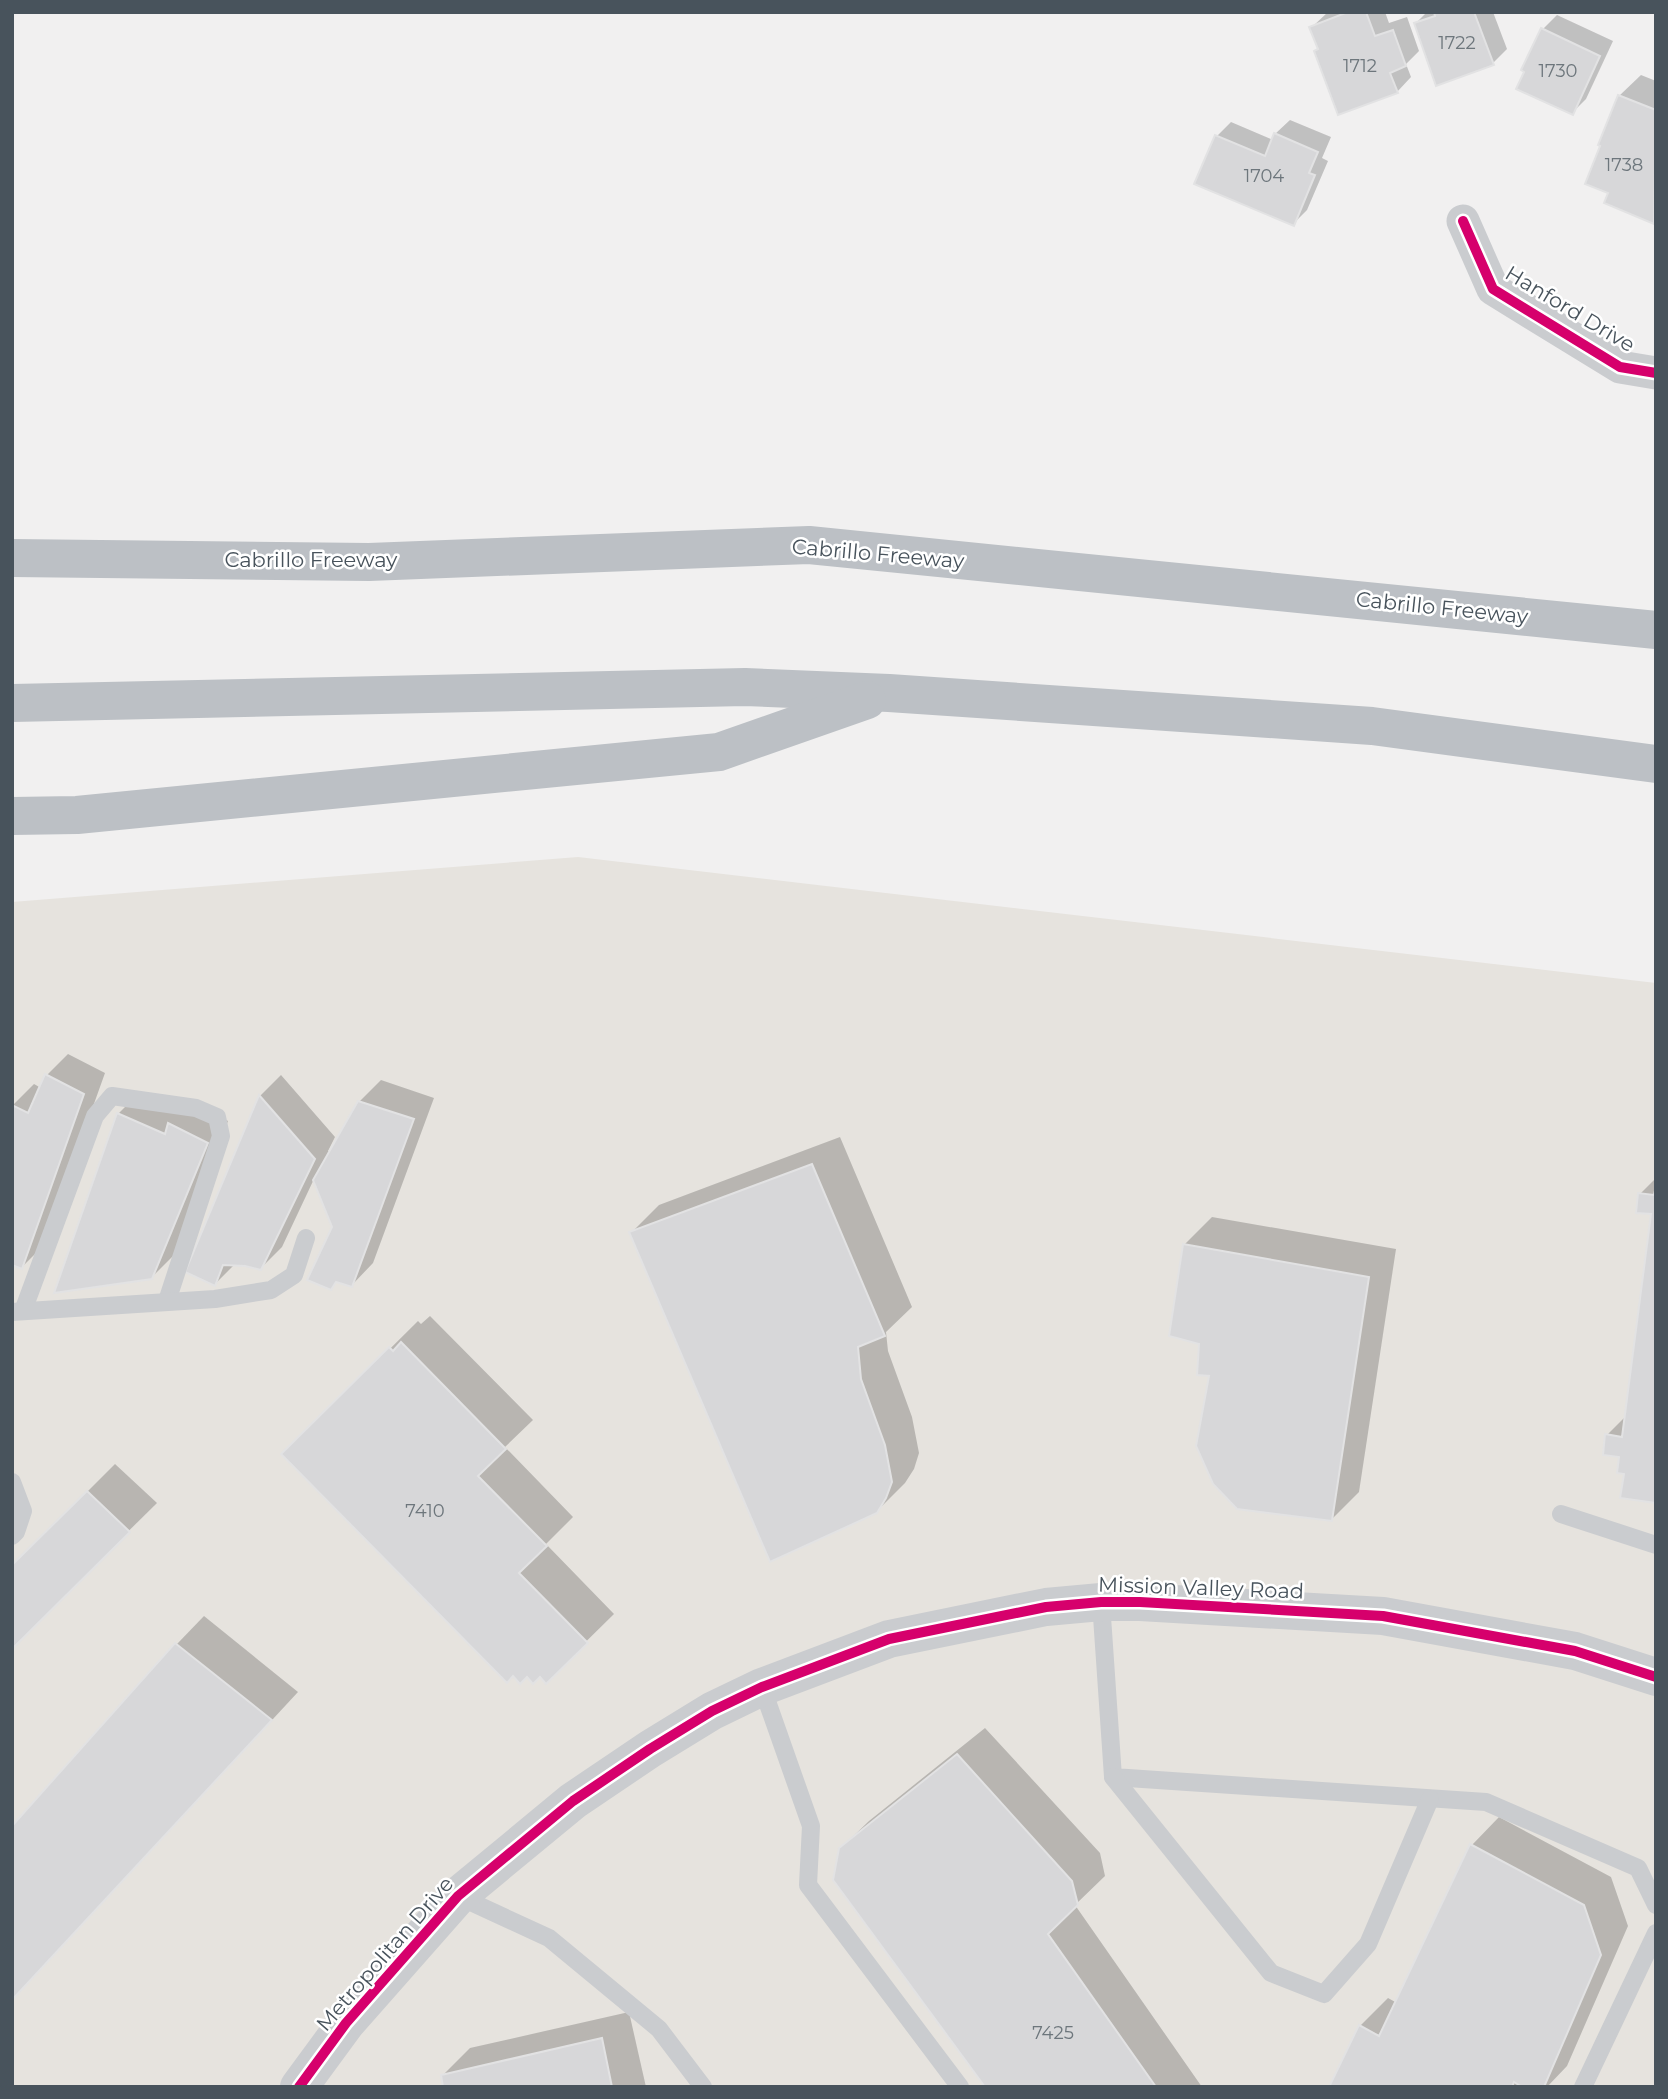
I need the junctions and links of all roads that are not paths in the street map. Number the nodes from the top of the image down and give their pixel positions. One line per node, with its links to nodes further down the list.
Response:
1 (1463, 220): 2 (street, Hanford Drive)
2 (1656, 373)
3 (12, 558): 4 (highway, Cabrillo Freeway)
4 (1656, 630)
5 (889, 693): 6 (highway); 7 (highway); 8 (highway)
6 (12, 703)
7 (1656, 764)
8 (12, 816)
9 (306, 1238): 10 (lane)
10 (167, 1301): 11 (lane); 11 (lane)
11 (18, 1311)
12 (12, 1482): 14 (lane)
13 (1561, 1514): 15 (lane)
14 (12, 1535)
15 (1656, 1545)
16 (1101, 1602): 17 (street, Mission Valley Road); 18 (street, Mission Valley Road); 19 (lane)
17 (1656, 1677)
18 (762, 1687): 21 (street, Mission Valley Road); 27 (lane)
19 (1113, 1777): 20 (lane); 20 (lane)
20 (1430, 1799): 23 (lane)
21 (573, 1801): 22 (street, Metropolitan Drive)
22 (458, 1896): 25 (street, Metropolitan Drive); 26 (lane)
23 (1656, 1905)
24 (1656, 1933): 28 (lane)
25 (299, 2087)
26 (704, 2087)
27 (960, 2087)
28 (1583, 2087)

